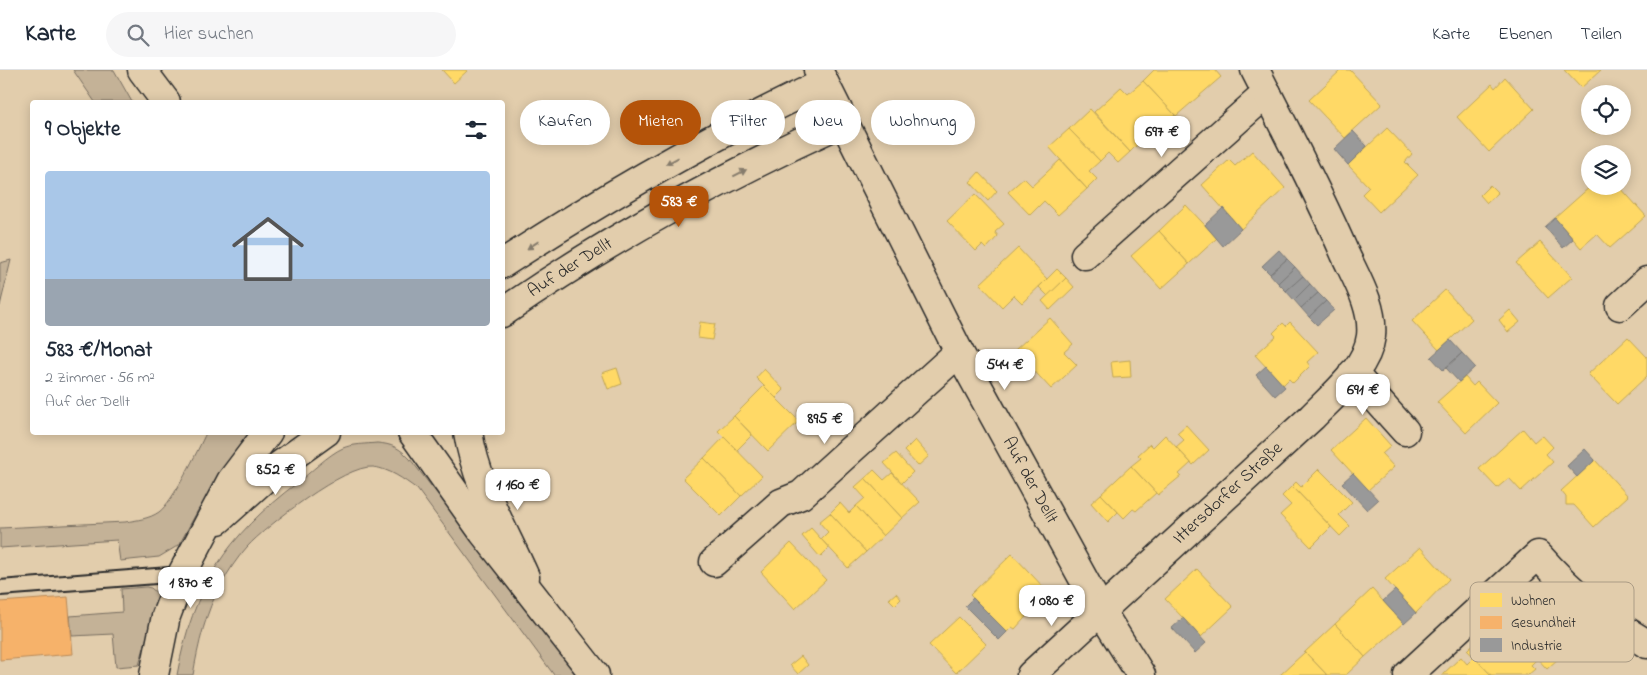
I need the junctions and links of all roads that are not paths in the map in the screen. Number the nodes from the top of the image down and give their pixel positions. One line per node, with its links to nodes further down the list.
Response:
1 (142, 70): 4 (street)
2 (821, 76): 5 (street, Auf der Dellt); 9 (street, Auf der Dellt, one-way to 9)
3 (1261, 82): 8 (street, Ittersdorfer Straße); 14 (street, Ittersdorfer Straße)
4 (164, 100)
5 (832, 100)
6 (798, 145): 12 (street, Auf der Dellt, one-way to 6)
7 (855, 145): 13 (street, Auf der Dellt)
8 (1086, 255)
9 (505, 262)
10 (1647, 281): 11 (street)
11 (1620, 306)
12 (506, 313)
13 (959, 352): 21 (street); 27 (street, Auf der Dellt)
14 (1353, 373): 15 (street); 27 (street, Ittersdorfer Straße)
15 (1405, 431)
16 (266, 435): 20 (street)
17 (322, 435): 20 (street)
18 (414, 435): 26 (street)
19 (468, 435): 26 (street)
20 (204, 536): 22 (street)
21 (714, 562)
22 (182, 574): 25 (lane); 31 (street)
23 (1509, 582): 24 (street)
24 (1561, 582)
25 (0, 588)
26 (536, 599): 32 (street)
27 (1101, 611): 33 (street); 34 (street, Auf der Dellt)
28 (1470, 618): 35 (street)
29 (1634, 636): 30 (street)
30 (1647, 644)
31 (154, 675)
32 (595, 675)
33 (1031, 675)
34 (1141, 675)
35 (1408, 675)

